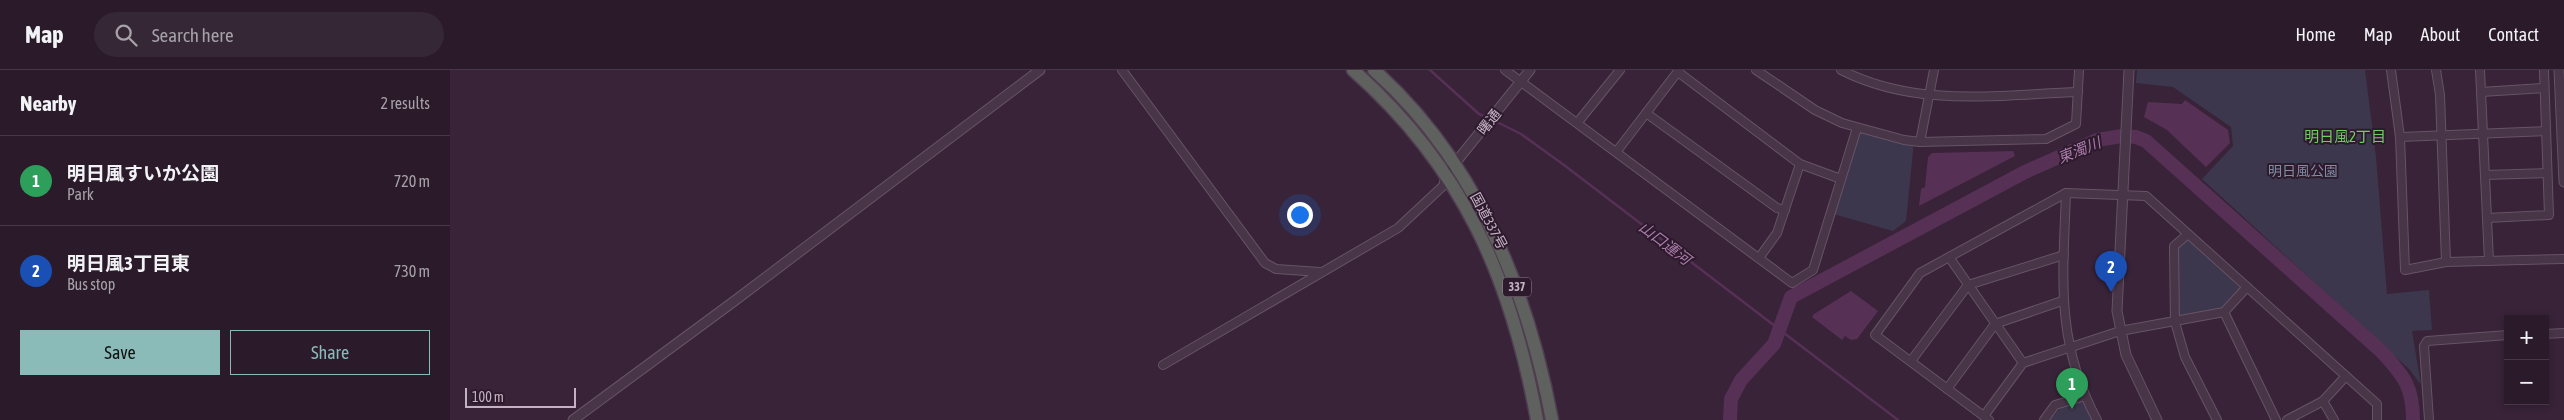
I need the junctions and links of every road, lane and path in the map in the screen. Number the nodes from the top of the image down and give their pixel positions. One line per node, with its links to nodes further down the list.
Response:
1 (1040, 70): 71 (street)
2 (1122, 70): 51 (street)
3 (1353, 70): 35 (highway, 国道337号 / 337)
4 (1374, 70): 33 (highway, 国道337号 / 337)
5 (1505, 70): 19 (street)
6 (1530, 70): 19 (street, 曙通)
7 (1620, 70): 25 (street)
8 (1756, 70): 26 (street)
9 (1841, 70): 23 (street)
10 (1934, 70): 23 (street)
11 (2079, 70): 21 (street)
12 (2129, 70): 41 (street)
13 (2391, 70): 30 (street)
14 (2436, 70): 29 (street)
15 (2480, 70): 22 (street)
16 (2544, 70): 20 (street)
17 (2559, 70): 39 (street)
18 (1679, 71): 24 (street); 34 (street)
19 (1521, 82): 25 (street); 33 (street, 曙通)
20 (2544, 88): 22 (street); 27 (street)
21 (2078, 92): 23 (street); 31 (street)
22 (2481, 92): 28 (street)
23 (1929, 96): 31 (street)
24 (1646, 113): 32 (street); 42 (street)
25 (1578, 122): 32 (street)
26 (1857, 128): 31 (street); 38 (street)
27 (2546, 131): 28 (street); 36 (street)
28 (2483, 133): 29 (street); 37 (street)
29 (2441, 135): 30 (street); 50 (street)
30 (2400, 137): 50 (street)
31 (1920, 142)
32 (1617, 151): 47 (street)
33 (1456, 163): 35 (street, 曙通); 73 (highway, 国道337号 / 337)
34 (1800, 164): 38 (street); 42 (street)
35 (1446, 173): 51 (street); 72 (highway, 国道337号 / 337)
36 (2548, 173): 37 (street); 43 (street)
37 (2485, 175): 43 (street)
38 (1841, 179): 47 (street)
39 (2564, 182)
40 (2066, 193): 41 (street); 45 (street); 46 (street)
41 (2122, 195): 44 (street); 58 (street)
42 (1785, 210): 47 (street)
43 (2487, 218): 49 (street)
44 (2188, 234): 53 (street); 56 (street)
45 (2064, 255): 52 (street); 54 (street)
46 (1949, 257): 52 (street); 63 (street)
47 (1759, 258)
48 (2564, 259): 49 (street)
49 (2489, 261): 50 (street)
50 (2446, 262)
51 (1320, 272): 65 (street)
52 (1968, 285): 57 (street); 63 (street)
53 (2247, 287): 55 (street); 66 (street)
54 (2062, 301): 57 (street); 62 (street)
55 (2224, 312): 56 (street); 78 (street)
56 (2175, 322): 58 (street); 77 (street)
57 (1995, 324): 64 (street); 67 (street)
58 (2120, 331): 62 (street); 76 (street)
59 (2564, 333): 60 (street)
60 (2549, 334)
61 (2504, 336): 82 (street)
62 (2069, 348): 64 (street); 68 (street)
63 (1911, 361): 67 (street)
64 (2022, 363): 70 (street)
65 (1163, 365)
66 (2346, 376): 69 (street); 81 (street)
67 (1947, 389): 70 (street)
68 (2085, 396): 74 (street); 75 (street)
69 (2323, 400): 79 (street); 80 (street)
70 (1987, 418)
71 (572, 420)
72 (1538, 420)
73 (1552, 420)
74 (2044, 420)
75 (2097, 420)
76 (2157, 420)
77 (2216, 420)
78 (2276, 420)
79 (2287, 420)
80 (2334, 420)
81 (2377, 420)
82 (2429, 420)

